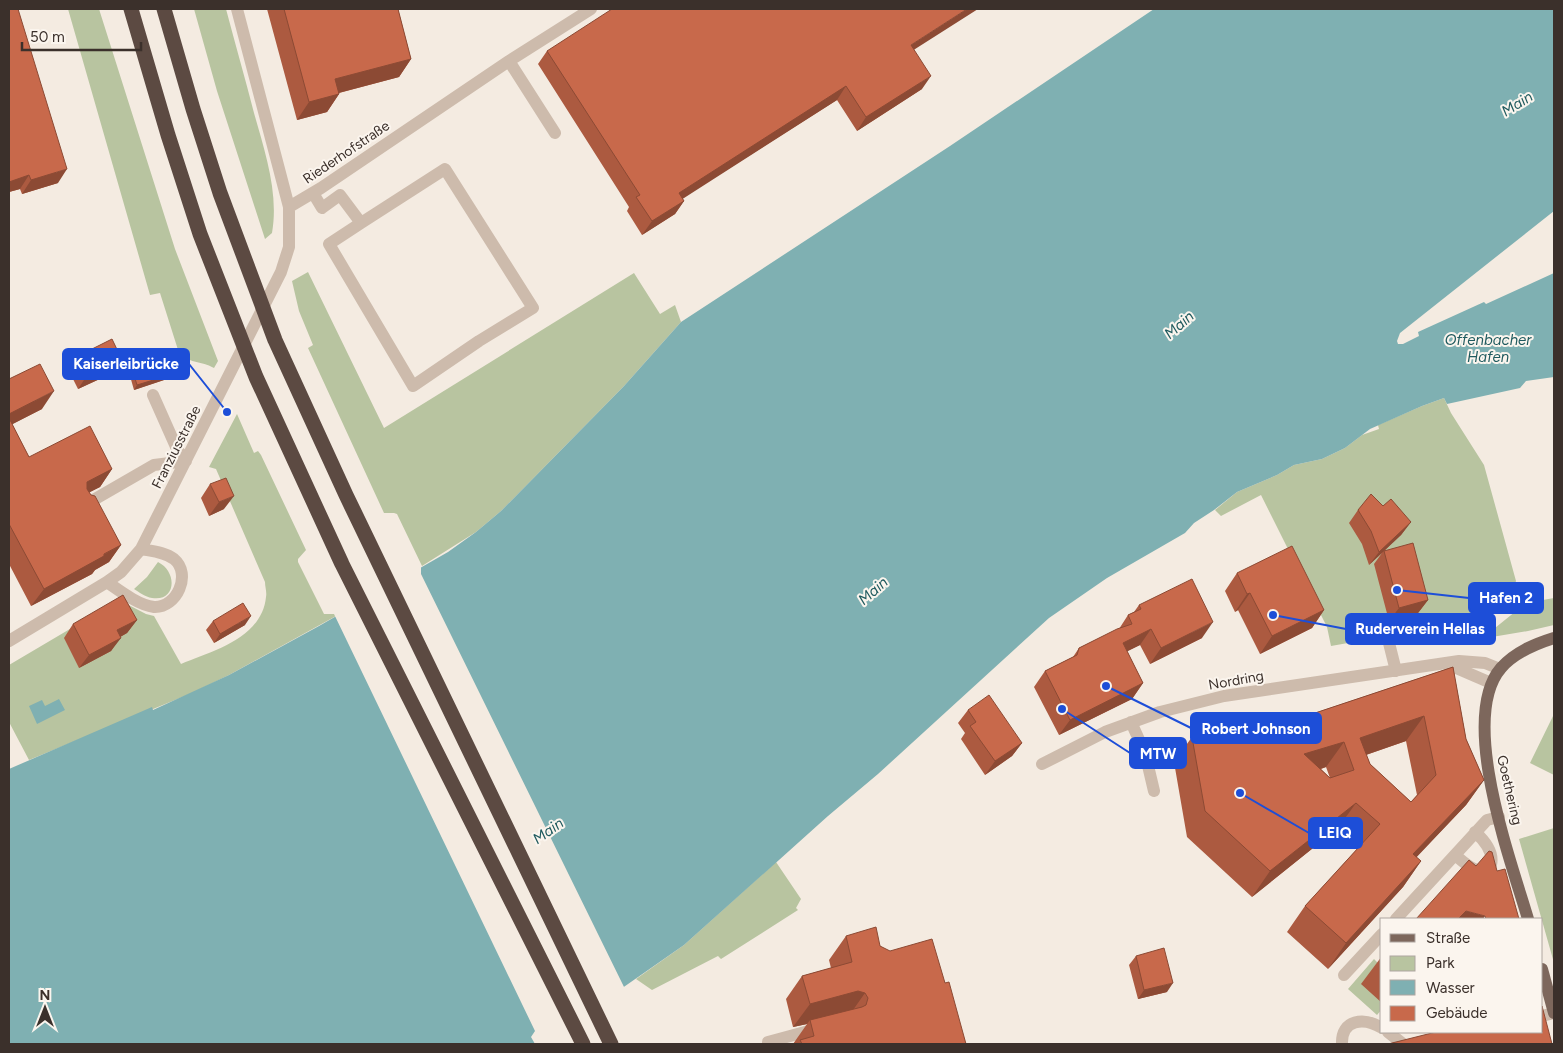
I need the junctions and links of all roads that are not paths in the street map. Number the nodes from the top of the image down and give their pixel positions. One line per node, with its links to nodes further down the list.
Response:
1 (131, 9): 37 (highway)
2 (164, 9): 38 (highway)
3 (237, 9): 8 (street, Riederhofstraße)
4 (591, 9): 5 (street, Riederhofstraße)
5 (509, 61): 6 (street); 7 (street, Riederhofstraße)
6 (554, 133)
7 (313, 193): 8 (street, Riederhofstraße); 9 (street)
8 (289, 207): 11 (street, Franziusstraße)
9 (361, 223): 9 (street)
10 (153, 396): 11 (street)
11 (186, 461): 12 (street); 13 (street, Franziusstraße)
12 (83, 506)
13 (141, 549): 14 (street, Franziusstraße); 14 (street)
14 (106, 582): 17 (street, Franziusstraße)
15 (1386, 631): 20 (street)
16 (1554, 638): 19 (main road)
17 (9, 641)
18 (1445, 664): 19 (street, Nordring); 20 (street, Nordring); 21 (street)
19 (1500, 668): 21 (main road, Goethering)
20 (1396, 671): 22 (street, Nordring)
21 (1492, 683): 25 (main road, Goethering)
22 (1131, 722): 23 (street, Nordring); 24 (street)
23 (1042, 764)
24 (1154, 791)
25 (1499, 817): 26 (street); 29 (main road, Goethering)
26 (1475, 832): 27 (street); 27 (street)
27 (1455, 855): 28 (street)
28 (1397, 918)
29 (1528, 918)
30 (1380, 936): 32 (street)
31 (1543, 973): 33 (main road)
32 (1344, 975)
33 (1554, 1013)
34 (1380, 1027): 40 (street)
35 (824, 1028): 39 (street)
36 (1389, 1033): 41 (street)
37 (583, 1044)
38 (610, 1044)
39 (768, 1044)
40 (1342, 1044)
41 (1403, 1044)

